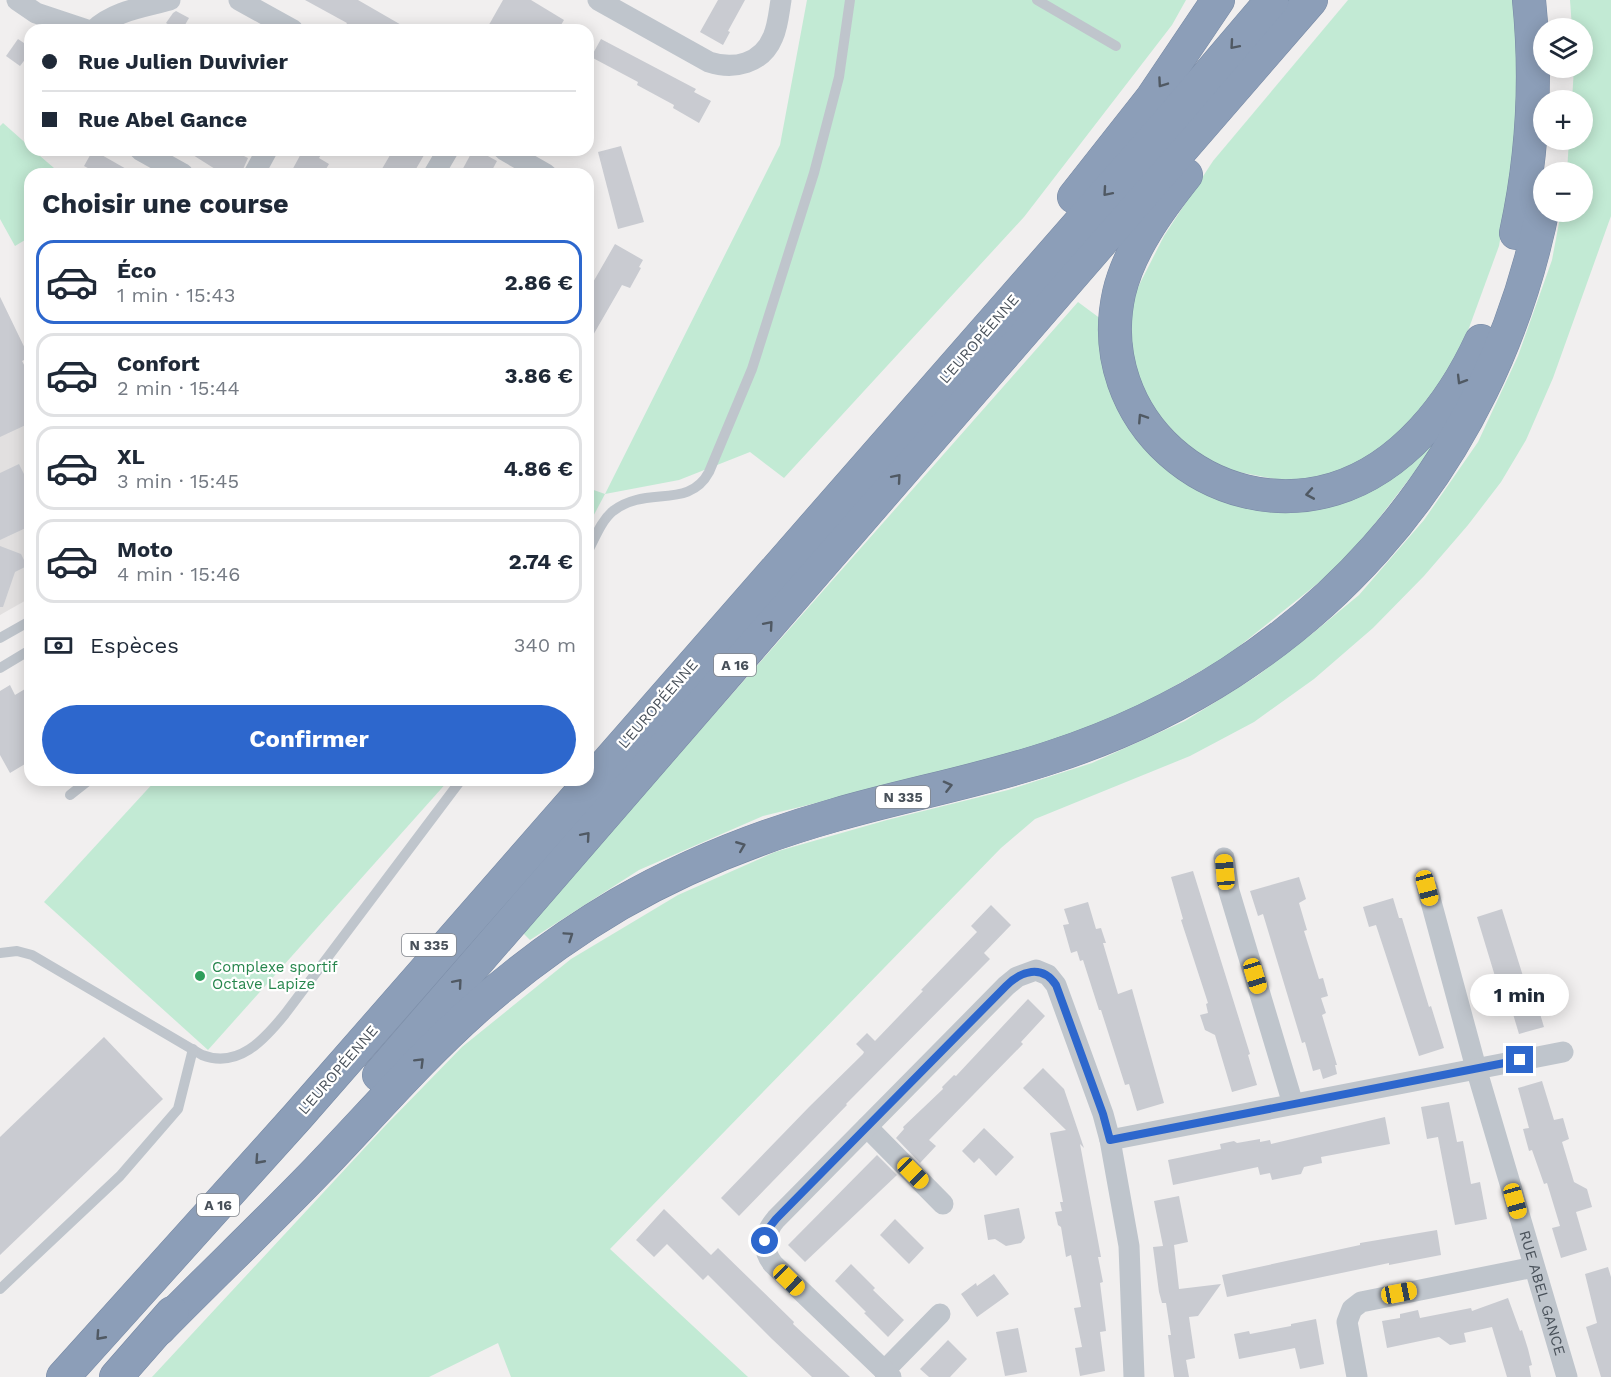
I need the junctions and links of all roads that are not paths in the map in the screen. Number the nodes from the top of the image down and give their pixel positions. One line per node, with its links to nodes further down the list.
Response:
1 (17, 0): 15 (street)
2 (170, 0): 16 (street)
3 (239, 0): 17 (street)
4 (598, 0): 5 (street)
5 (781, 0)
6 (850, 0): 24 (lane)
7 (1037, 0): 18 (lane)
8 (1218, 0): 29 (highway, one-way to 29)
9 (1272, 0): 30 (highway, L'EUROPÉENNE / A 16, one-way to 30)
10 (1311, 0): 50 (highway, L'EUROPÉENNE / A 16, one-way to 10)
11 (1325, 0): 12 (highway, one-way to 11)
12 (1530, 0)
13 (1550, 0): 14 (highway)
14 (1551, 18)
15 (69, 24)
16 (101, 24)
17 (281, 24)
18 (1116, 46)
19 (151, 156): 21 (street)
20 (514, 156): 22 (street)
21 (172, 168)
22 (536, 168)
23 (1539, 222): 50 (highway, N 335, one-way to 23)
24 (594, 541)
25 (24, 624): 26 (lane)
26 (0, 638)
27 (24, 654): 28 (lane)
28 (0, 668)
29 (594, 748)
30 (594, 778)
31 (81, 786): 35 (lane)
32 (456, 786): 39 (lane)
33 (561, 786): 43 (highway, N 335)
34 (587, 786): 43 (highway, L'EUROPÉENNE / A 16, one-way to 43)
35 (70, 795)
36 (1224, 858): 42 (street)
37 (1427, 888): 41 (street, RUE ABEL GANCE)
38 (0, 952): 39 (lane)
39 (193, 1049): 48 (lane)
40 (1563, 1052): 41 (street)
41 (1476, 1068): 42 (street); 47 (street, RUE ABEL GANCE)
42 (1293, 1104): 45 (street)
43 (298, 1116): 52 (highway, L'EUROPÉENNE / A 16, one-way to 52)
44 (867, 1127): 45 (street); 46 (street); 51 (street)
45 (1110, 1140): 54 (street)
46 (944, 1204)
47 (1534, 1267): 55 (street); 56 (street, RUE ABEL GANCE)
48 (0, 1288)
49 (940, 1314): 51 (street)
50 (159, 1329): 53 (highway, L'EUROPÉENNE / A 16)
51 (888, 1374)
52 (63, 1377)
53 (116, 1377)
54 (1134, 1377)
55 (1357, 1377)
56 (1566, 1377)

